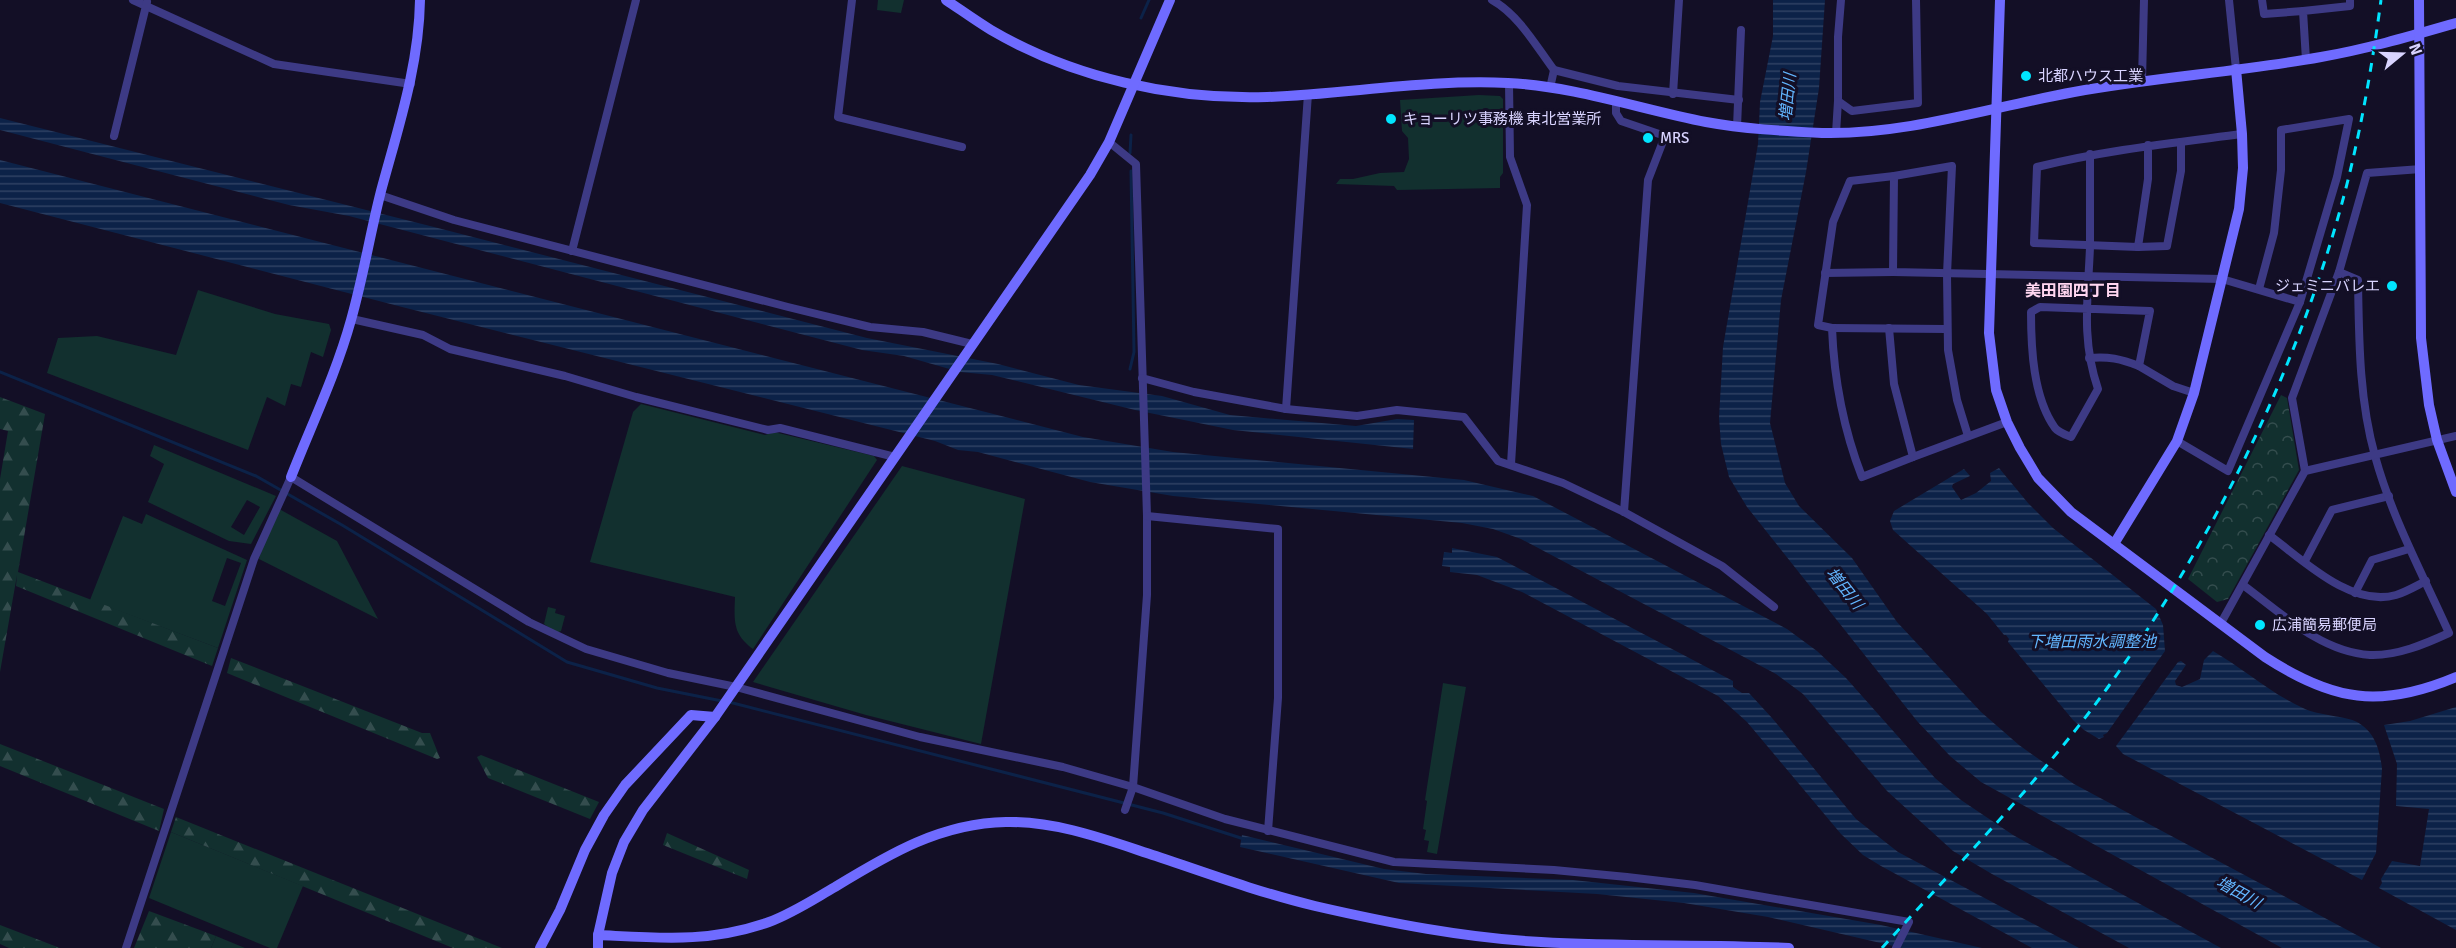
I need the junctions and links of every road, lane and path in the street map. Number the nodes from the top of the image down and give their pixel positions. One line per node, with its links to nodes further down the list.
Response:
1 (133, 0): 17 (street)
2 (420, 0): 27 (street)
3 (636, 0): 50 (street)
4 (852, 0): 43 (street)
5 (946, 0): 28 (street)
6 (1170, 0): 28 (street)
7 (1492, 0): 24 (street)
8 (1679, 0): 31 (street)
9 (1841, 0): 33 (street)
10 (1916, 0): 33 (street)
11 (2000, 0): 35 (street)
12 (2144, 0): 25 (street)
13 (2229, 0): 23 (street)
14 (2262, 0): 18 (street)
15 (2350, 0): 18 (street)
16 (2419, 0): 21 (street)
17 (147, 3): 27 (street); 39 (street)
18 (2303, 11): 22 (street)
19 (2456, 22): 21 (street)
20 (1741, 30): 32 (street)
21 (2419, 33): 22 (street); 45 (street)
22 (2306, 60): 23 (street)
23 (2236, 69): 25 (street); 38 (street)
24 (1554, 70): 29 (street); 31 (street)
25 (2142, 80): 35 (street)
26 (1509, 83): 29 (street); 30 (street); 79 (street)
27 (411, 84): 47 (street)
28 (1132, 86): 30 (street); 40 (street)
29 (1550, 88): 34 (street)
30 (1308, 94): 70 (street)
31 (1674, 94): 32 (street)
32 (1739, 100): 36 (street)
33 (1838, 101): 37 (street)
34 (1616, 102): 36 (street); 84 (street)
35 (1996, 107): 37 (street); 55 (street)
36 (1742, 128): 37 (street)
37 (1836, 133)
38 (2242, 134): 41 (street); 57 (street)
39 (114, 136)
40 (1109, 142): 65 (street); 68 (street)
41 (2181, 142): 42 (street); 49 (street)
42 (2148, 146): 44 (street); 49 (street)
43 (962, 147)
44 (2090, 154): 48 (street); 48 (street)
45 (2421, 169): 52 (street); 74 (street)
46 (1894, 176): 51 (street); 53 (street); 54 (street)
47 (380, 197): 50 (street); 61 (street)
48 (2090, 245): 49 (street); 56 (street)
49 (2138, 247)
50 (572, 251): 65 (street)
51 (1893, 272): 53 (street); 54 (street)
52 (2339, 272): 76 (street); 80 (street)
53 (1825, 273): 62 (street)
54 (1947, 274): 55 (street); 64 (street)
55 (1992, 275): 56 (street); 71 (street)
56 (2088, 277): 57 (street); 60 (street)
57 (2223, 279): 58 (street); 69 (street)
58 (2259, 289): 59 (street); 59 (street)
59 (2300, 302): 75 (street)
60 (2087, 308): 66 (street); 66 (street); 67 (street)
61 (352, 319): 77 (street); 81 (street)
62 (1832, 328): 63 (street); 78 (street)
63 (1889, 328): 64 (street); 78 (street)
64 (1946, 329): 72 (street)
65 (970, 347): 77 (street)
66 (2089, 358): 67 (street)
67 (2139, 366): 69 (street)
68 (1142, 380): 70 (street); 85 (street)
69 (2194, 393): 75 (street)
70 (1286, 409): 79 (street)
71 (2007, 422): 72 (street); 87 (street)
72 (1968, 436): 78 (street)
73 (2456, 436): 74 (street)
74 (2438, 440): 76 (street); 82 (street)
75 (2177, 441): 87 (street)
76 (2375, 455): 80 (street); 83 (street)
77 (895, 457): 96 (street)
78 (1913, 458)
79 (1511, 464): 84 (street)
80 (2305, 471): 86 (street)
81 (289, 480): 96 (street); 103 (street)
82 (2456, 492)
83 (2389, 496): 88 (street); 89 (street)
84 (1623, 512): 93 (street)
85 (1147, 516): 98 (street); 100 (street)
86 (2269, 535): 89 (street); 91 (street)
87 (2114, 544): 94 (street)
88 (2409, 549): 90 (street); 92 (street)
89 (2305, 561): 92 (street)
90 (2426, 581): 91 (street); 92 (street)
91 (2243, 585): 94 (street)
92 (2355, 593)
93 (1774, 607)
94 (2221, 623): 95 (street)
95 (2456, 676)
96 (735, 689): 97 (street); 98 (street)
97 (718, 713): 101 (street); 102 (street)
98 (1132, 789): 99 (street); 100 (street)
99 (1125, 810)
100 (1268, 831): 106 (street)
101 (598, 935): 104 (street); 105 (street)
102 (539, 947)
103 (126, 948)
104 (598, 948)
105 (1788, 948)
106 (1897, 948)

